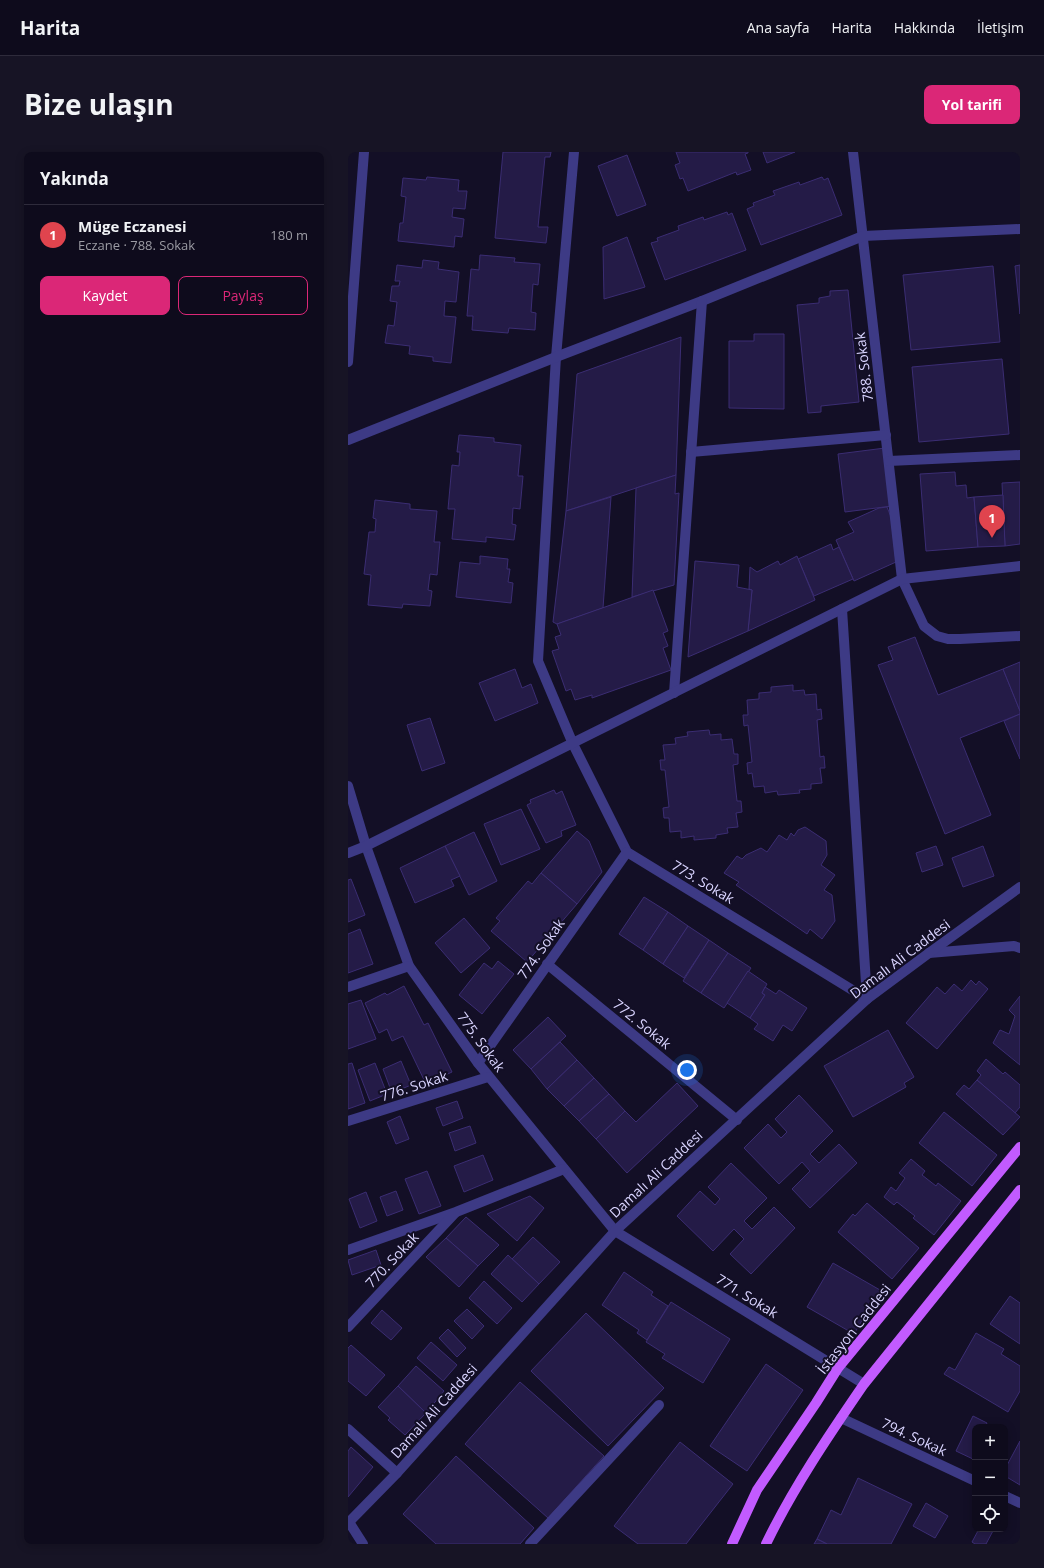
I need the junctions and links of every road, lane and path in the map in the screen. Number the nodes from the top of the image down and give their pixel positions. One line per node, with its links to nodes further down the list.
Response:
1 (364, 152): 8 (street)
2 (574, 152): 7 (street)
3 (853, 152): 5 (street, 788. Sokak)
4 (1020, 229): 5 (street)
5 (863, 236): 6 (street); 9 (street, 788. Sokak)
6 (702, 301): 7 (street); 11 (street)
7 (556, 357): 10 (street); 19 (street)
8 (348, 362)
9 (886, 435): 11 (street); 13 (street, 788. Sokak)
10 (348, 440)
11 (691, 452): 18 (street)
12 (1020, 455): 13 (street)
13 (889, 461): 15 (street, 788. Sokak)
14 (1020, 566): 15 (street)
15 (902, 579): 16 (street); 17 (street, 788. Sokak)
16 (842, 609): 18 (street); 30 (street)
17 (1020, 636)
18 (674, 693): 19 (street)
19 (573, 744): 21 (street); 22 (street)
20 (348, 786): 21 (street, 775. Sokak)
21 (366, 846): 23 (street); 28 (street, 775. Sokak)
22 (627, 852): 27 (street, 774. Sokak); 30 (street, 773. Sokak)
23 (348, 853)
24 (1020, 888): 26 (street, Damalı Ali Caddesi)
25 (1020, 948): 26 (street)
26 (929, 953): 30 (street, Damalı Ali Caddesi)
27 (547, 964): 31 (street, 774. Sokak); 33 (street, 772. Sokak)
28 (409, 966): 29 (street); 31 (street, 775. Sokak)
29 (348, 987)
30 (868, 1000): 33 (street, Damalı Ali Caddesi)
31 (478, 1063): 32 (street, 775. Sokak)
32 (488, 1077): 34 (street, 776. Sokak); 36 (street, 775. Sokak)
33 (737, 1120): 39 (street, Damalı Ali Caddesi)
34 (348, 1121)
35 (1020, 1147): 42 (main road, İstasyon Caddesi)
36 (564, 1169): 38 (street, 770. Sokak); 39 (street, 775. Sokak)
37 (1020, 1190): 43 (main road)
38 (456, 1212): 40 (street, 770. Sokak); 41 (street, 770. Sokak)
39 (615, 1231): 42 (street, 771. Sokak); 47 (street, Damalı Ali Caddesi)
40 (348, 1250)
41 (348, 1327)
42 (838, 1368): 43 (street, 771. Sokak); 54 (main road, İstasyon Caddesi)
43 (864, 1384): 45 (main road)
44 (659, 1405): 53 (street)
45 (841, 1418): 48 (street, 794. Sokak); 55 (main road)
46 (348, 1430): 47 (street)
47 (397, 1473): 51 (street, Damalı Ali Caddesi)
48 (972, 1480)
49 (1008, 1497): 50 (street)
50 (1020, 1503)
51 (348, 1522): 52 (street)
52 (363, 1544)
53 (530, 1544)
54 (732, 1544)
55 (766, 1544)

